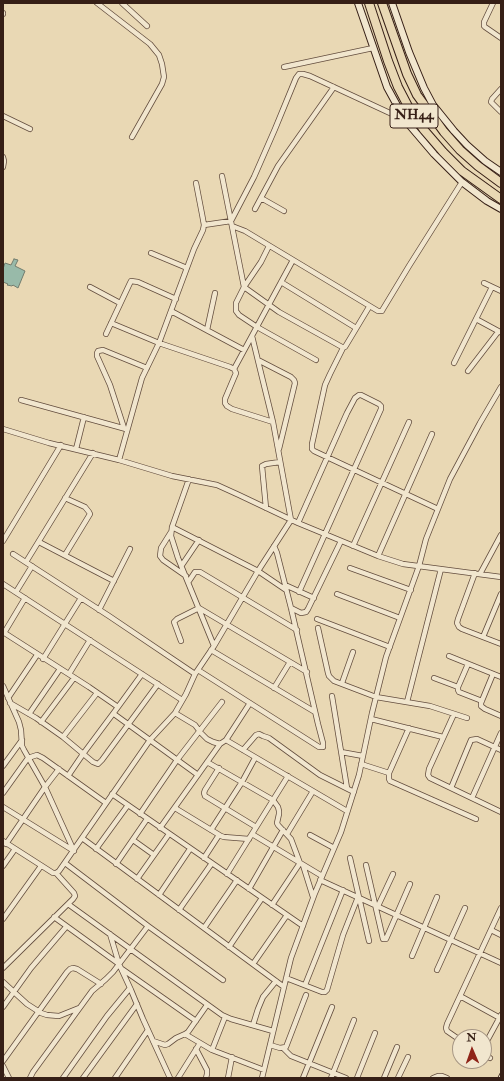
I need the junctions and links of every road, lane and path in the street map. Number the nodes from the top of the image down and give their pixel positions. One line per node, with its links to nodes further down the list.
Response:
1 (97, 3): 18 (street)
2 (358, 3): 10 (street)
3 (369, 3): 27 (highway, NH44)
4 (382, 3): 25 (highway, NH44)
5 (392, 3): 21 (street)
6 (493, 3): 9 (street)
7 (123, 4): 8 (street)
8 (147, 26)
9 (501, 38)
10 (374, 48): 11 (street); 16 (street)
11 (284, 67)
12 (334, 87): 16 (street); 26 (street); 31 (street)
13 (501, 88): 14 (street)
14 (501, 112)
15 (3, 116): 17 (street)
16 (405, 120): 23 (street)
17 (30, 129)
18 (132, 136)
19 (3, 157): 20 (street)
20 (3, 167)
21 (501, 172)
22 (222, 176): 31 (street)
23 (462, 182): 28 (street); 47 (street)
24 (196, 183): 32 (street)
25 (501, 183)
26 (261, 198): 29 (street); 30 (street)
27 (501, 199)
28 (501, 209)
29 (255, 210)
30 (284, 211)
31 (231, 223): 32 (street); 33 (street); 40 (street)
32 (204, 225): 36 (street)
33 (269, 246): 35 (street); 40 (street)
34 (151, 253): 36 (street)
35 (293, 260): 37 (street); 47 (street)
36 (187, 268): 44 (street)
37 (281, 282): 46 (street); 52 (street)
38 (484, 283): 41 (street)
39 (90, 287): 45 (street)
40 (244, 287): 46 (street); 51 (street)
41 (492, 287): 42 (street); 49 (street)
42 (501, 291)
43 (215, 293): 53 (street)
44 (176, 298): 45 (street); 48 (street)
45 (120, 303): 50 (street)
46 (269, 305): 51 (street); 58 (street)
47 (369, 307): 52 (street)
48 (171, 312): 53 (street); 57 (street)
49 (476, 319): 54 (street); 62 (street)
50 (111, 323): 55 (street); 57 (street)
51 (257, 326): 56 (street); 61 (street)
52 (356, 328): 58 (street)
53 (207, 330): 59 (street)
54 (500, 332): 65 (street)
55 (106, 334)
56 (252, 336): 59 (street); 60 (street)
57 (159, 343): 63 (street); 64 (street)
58 (343, 348): 79 (street)
59 (244, 350): 64 (street)
60 (258, 360): 70 (street); 77 (street)
61 (316, 360)
62 (454, 363)
63 (147, 368): 73 (street); 73 (street)
64 (234, 369): 70 (street)
65 (468, 371)
66 (501, 387): 67 (street)
67 (499, 395): 88 (street)
68 (21, 400): 69 (street)
69 (84, 418): 73 (street); 76 (street)
70 (273, 422): 77 (street)
71 (409, 422): 84 (street)
72 (3, 429): 75 (street)
73 (126, 429): 80 (street)
74 (432, 434): 85 (street)
75 (61, 446): 76 (street); 95 (street)
76 (76, 449): 78 (street)
77 (278, 452): 81 (street)
78 (93, 453): 80 (street); 86 (street)
79 (327, 457): 82 (street); 82 (street); 90 (street)
80 (119, 460): 83 (street)
81 (280, 462): 87 (street); 89 (street)
82 (354, 470): 84 (street); 92 (street)
83 (189, 480): 87 (street); 91 (street)
84 (381, 483): 85 (street); 99 (street)
85 (406, 494): 88 (street); 103 (street)
86 (66, 498): 97 (street); 102 (street)
87 (266, 508): 89 (street)
88 (438, 509): 107 (street)
89 (291, 520): 90 (street); 98 (street)
90 (298, 523): 92 (street)
91 (171, 529): 94 (street); 105 (street); 112 (street)
92 (325, 535): 96 (street); 120 (street)
93 (501, 535): 111 (street)
94 (199, 540): 105 (street); 110 (street)
95 (3, 541)
96 (341, 541): 99 (street); 126 (street)
97 (39, 542): 102 (street); 104 (street)
98 (274, 546): 110 (street); 117 (street)
99 (353, 546): 103 (street)
100 (130, 549): 114 (street)
101 (13, 554): 104 (street)
102 (64, 555): 114 (street)
103 (378, 556): 107 (street)
104 (26, 562): 106 (street)
105 (182, 565): 112 (street)
106 (32, 566): 119 (street); 125 (street)
107 (419, 566): 109 (street); 118 (street)
108 (350, 568): 118 (street)
109 (441, 569): 111 (street); 172 (street)
110 (258, 571): 117 (street); 123 (street)
111 (478, 574): 113 (street); 137 (street)
112 (186, 576): 115 (street)
113 (501, 577)
114 (114, 581): 129 (street)
115 (188, 581): 123 (street); 127 (street)
116 (3, 584): 119 (street)
117 (286, 587): 120 (street); 128 (street)
118 (411, 590): 130 (street)
119 (16, 592): 124 (street)
120 (299, 592): 126 (street)
121 (337, 594): 130 (street)
122 (501, 594): 137 (street)
123 (243, 597): 133 (street); 135 (street)
124 (25, 598): 132 (street); 136 (street)
125 (81, 598): 129 (street); 132 (street)
126 (314, 598): 128 (street)
127 (199, 608): 133 (street); 139 (street); 141 (street)
128 (292, 608): 135 (street)
129 (100, 610): 151 (street)
130 (400, 618): 142 (street)
131 (317, 619): 142 (street)
132 (65, 624): 138 (street); 147 (street)
133 (227, 624): 141 (street); 148 (street)
134 (318, 628): 159 (street)
135 (297, 630): 152 (street)
136 (4, 633): 145 (street)
137 (483, 637): 140 (street)
138 (90, 640): 153 (street); 154 (street)
139 (181, 641)
140 (501, 644)
141 (214, 646): 143 (street)
142 (390, 647): 167 (street)
143 (211, 650): 151 (street); 163 (street)
144 (353, 652): 159 (street)
145 (37, 655): 147 (street); 168 (street)
146 (449, 656): 149 (street)
147 (44, 659): 150 (street)
148 (290, 662): 152 (street); 163 (street)
149 (468, 664): 155 (street); 162 (street)
150 (60, 669): 153 (street); 178 (street)
151 (196, 672): 169 (street); 174 (street)
152 (307, 672): 176 (street)
153 (69, 674): 157 (street)
154 (142, 674): 160 (street); 175 (street)
155 (493, 674): 156 (street); 170 (street)
156 (501, 677)
157 (74, 678): 165 (street); 184 (street)
158 (434, 678): 162 (street)
159 (342, 683): 167 (street)
160 (158, 684): 169 (street); 185 (street)
161 (3, 686): 164 (street)
162 (458, 687): 170 (street)
163 (274, 688): 176 (street)
164 (4, 692): 168 (street)
165 (97, 693): 175 (street); 189 (street)
166 (332, 696): 198 (street)
167 (376, 697): 172 (street); 183 (street)
168 (8, 698): 173 (street)
169 (182, 700): 177 (street)
170 (482, 701): 181 (street)
171 (222, 702): 187 (street)
172 (407, 702): 180 (street)
173 (10, 703): 178 (street); 191 (street)
174 (250, 703): 176 (street); 193 (street)
175 (118, 707): 179 (street)
176 (315, 712)
177 (175, 713): 187 (street); 192 (street)
178 (29, 714): 184 (street)
179 (114, 714): 185 (street); 199 (street)
180 (454, 714): 182 (street); 190 (street)
181 (501, 716)
182 (467, 718)
183 (371, 719): 186 (street); 200 (street)
184 (41, 722): 189 (street)
185 (128, 724): 192 (street); 199 (street)
186 (409, 728): 190 (street); 209 (street)
187 (199, 731): 194 (street); 203 (street)
188 (501, 733): 195 (street)
189 (63, 737): 199 (street)
190 (443, 737): 216 (street)
191 (22, 740): 201 (street); 206 (street)
192 (150, 740): 203 (street); 220 (street)
193 (226, 740): 194 (street); 196 (street)
194 (220, 744): 204 (street)
195 (494, 747): 197 (street); 216 (street); 221 (street)
196 (243, 750): 202 (street); 215 (street)
197 (501, 750)
198 (341, 752): 200 (street); 215 (street)
199 (83, 754): 211 (street)
200 (363, 756): 205 (street)
201 (28, 758): 208 (street); 214 (street); 219 (street)
202 (255, 758): 212 (street); 213 (street)
203 (177, 760): 210 (street); 231 (street)
204 (207, 762): 207 (street); 210 (street)
205 (362, 764): 209 (street); 218 (street)
206 (3, 766)
207 (219, 768): 213 (street); 228 (street)
208 (59, 769): 211 (street); 214 (street)
209 (389, 773): 234 (street)
210 (198, 775): 227 (street)
211 (68, 776): 223 (street)
212 (288, 776): 217 (street); 222 (street)
213 (242, 782): 222 (street); 228 (street)
214 (45, 787): 232 (street); 252 (street)
215 (347, 788): 218 (street)
216 (451, 788): 221 (street)
217 (313, 790): 229 (street); 238 (street)
218 (354, 792): 229 (street)
219 (3, 793)
220 (112, 794): 223 (street); 224 (street)
221 (472, 798): 230 (street)
222 (273, 800): 235 (street); 238 (street)
223 (106, 803): 243 (street)
224 (128, 805): 231 (street); 250 (street)
225 (501, 805): 230 (street)
226 (3, 807): 232 (street)
227 (175, 808): 236 (street); 237 (street)
228 (225, 809): 235 (street); 237 (street)
229 (348, 811): 248 (street)
230 (500, 811)
231 (140, 814): 233 (street)
232 (23, 819): 246 (street); 252 (street)
233 (148, 819): 236 (street); 245 (street)
234 (476, 819)
235 (256, 827): 240 (street)
236 (160, 828): 239 (street)
237 (211, 830): 241 (street)
238 (284, 832): 247 (street); 259 (street)
239 (169, 834): 251 (street); 253 (street)
240 (252, 834): 244 (street); 247 (street)
241 (219, 835): 244 (street); 254 (street)
242 (310, 835): 248 (street)
243 (82, 838): 250 (street); 252 (street)
244 (249, 839): 264 (street)
245 (133, 840): 253 (street); 258 (street)
246 (5, 842): 249 (street)
247 (273, 847): 259 (street); 270 (street)
248 (334, 848): 266 (street)
249 (15, 849): 261 (street); 262 (street)
250 (96, 849): 258 (street)
251 (190, 849): 254 (street); 272 (street)
252 (74, 851): 256 (street)
253 (154, 855): 267 (street)
254 (204, 858): 257 (street)
255 (350, 858): 274 (street)
256 (65, 863): 263 (street); 287 (street)
257 (212, 863): 264 (street); 282 (street)
258 (116, 864): 267 (street)
259 (302, 864): 266 (street); 273 (street); 278 (street)
260 (366, 865): 279 (street)
261 (3, 866)
262 (41, 866): 263 (street); 286 (street)
263 (56, 873): 277 (street)
264 (227, 874): 268 (street)
265 (393, 874): 279 (street)
266 (321, 878): 271 (street); 273 (street)
267 (137, 879): 272 (street)
268 (237, 880): 270 (street); 291 (street)
269 (410, 884): 284 (street)
270 (248, 889): 276 (street)
271 (343, 890): 274 (street); 311 (street)
272 (159, 895): 282 (street)
273 (313, 897): 288 (street)
274 (358, 897): 279 (street); 296 (street); 311 (street)
275 (437, 897): 290 (street)
276 (262, 898): 278 (street); 297 (street)
277 (68, 904): 285 (street); 293 (street)
278 (272, 905): 283 (street)
279 (376, 906): 284 (street); 284 (street)
280 (465, 908): 295 (street)
281 (501, 908): 292 (street)
282 (179, 910): 291 (street)
283 (287, 915): 288 (street); 302 (street)
284 (397, 915): 290 (street)
285 (54, 918): 289 (street); 304 (street)
286 (3, 919)
287 (148, 926): 298 (street); 307 (street)
288 (303, 926): 306 (street)
289 (66, 927): 303 (street); 314 (street)
290 (424, 927): 295 (street); 300 (street)
291 (204, 928): 297 (street)
292 (491, 930): 294 (street); 299 (street)
293 (110, 934): 298 (street); 303 (street)
294 (501, 935)
295 (451, 939): 299 (street); 305 (street)
296 (369, 941)
297 (229, 947): 302 (street)
298 (130, 949): 303 (street); 318 (street)
299 (480, 953): 301 (street); 316 (street)
300 (412, 956)
301 (501, 963)
302 (253, 964): 308 (street)
303 (120, 966): 310 (street); 313 (street); 326 (street)
304 (3, 968)
305 (437, 970)
306 (286, 978): 311 (street); 312 (street)
307 (223, 980)
308 (276, 981): 312 (street); 327 (street)
309 (3, 982): 314 (street)
310 (101, 984): 321 (street); 322 (street)
311 (304, 985)
312 (284, 987): 329 (street)
313 (130, 988): 317 (street); 350 (street)
314 (14, 992): 319 (street); 322 (street)
315 (306, 995): 338 (street)
316 (460, 996): 324 (street); 333 (street)
317 (137, 1004): 328 (street); 351 (street)
318 (207, 1005): 323 (street); 326 (street)
319 (3, 1007)
320 (332, 1007): 344 (street)
321 (79, 1008): 322 (street); 349 (street)
322 (39, 1011): 343 (street)
323 (225, 1017): 327 (street); 340 (street)
324 (500, 1017): 330 (street)
325 (354, 1020): 347 (street)
326 (196, 1021): 332 (street)
327 (253, 1025): 329 (street)
328 (148, 1030): 334 (street); 352 (street)
329 (273, 1031): 336 (street)
330 (492, 1032)
331 (375, 1033): 360 (street)
332 (185, 1034): 334 (street); 335 (street)
333 (452, 1034)
334 (153, 1041): 353 (street)
335 (200, 1043): 339 (street); 340 (street)
336 (270, 1045): 338 (street); 346 (street)
337 (397, 1047): 361 (street)
338 (283, 1048): 344 (street)
339 (196, 1049): 354 (street); 355 (street)
340 (212, 1050): 341 (street)
341 (232, 1057): 346 (street); 356 (street)
342 (408, 1057): 362 (street)
343 (3, 1061)
344 (309, 1063): 347 (street); 358 (street)
345 (3, 1067): 348 (street)
346 (264, 1070): 357 (street)
347 (332, 1076): 359 (street)
348 (9, 1078)
349 (30, 1078)
350 (62, 1078)
351 (83, 1078)
352 (115, 1078)
353 (170, 1078)
354 (178, 1078)
355 (206, 1078)
356 (228, 1078)
357 (262, 1078)
358 (303, 1078)
359 (346, 1078)
360 (357, 1078)
361 (384, 1078)
362 (398, 1078)
363 (434, 1078): 364 (street)
364 (447, 1078)

